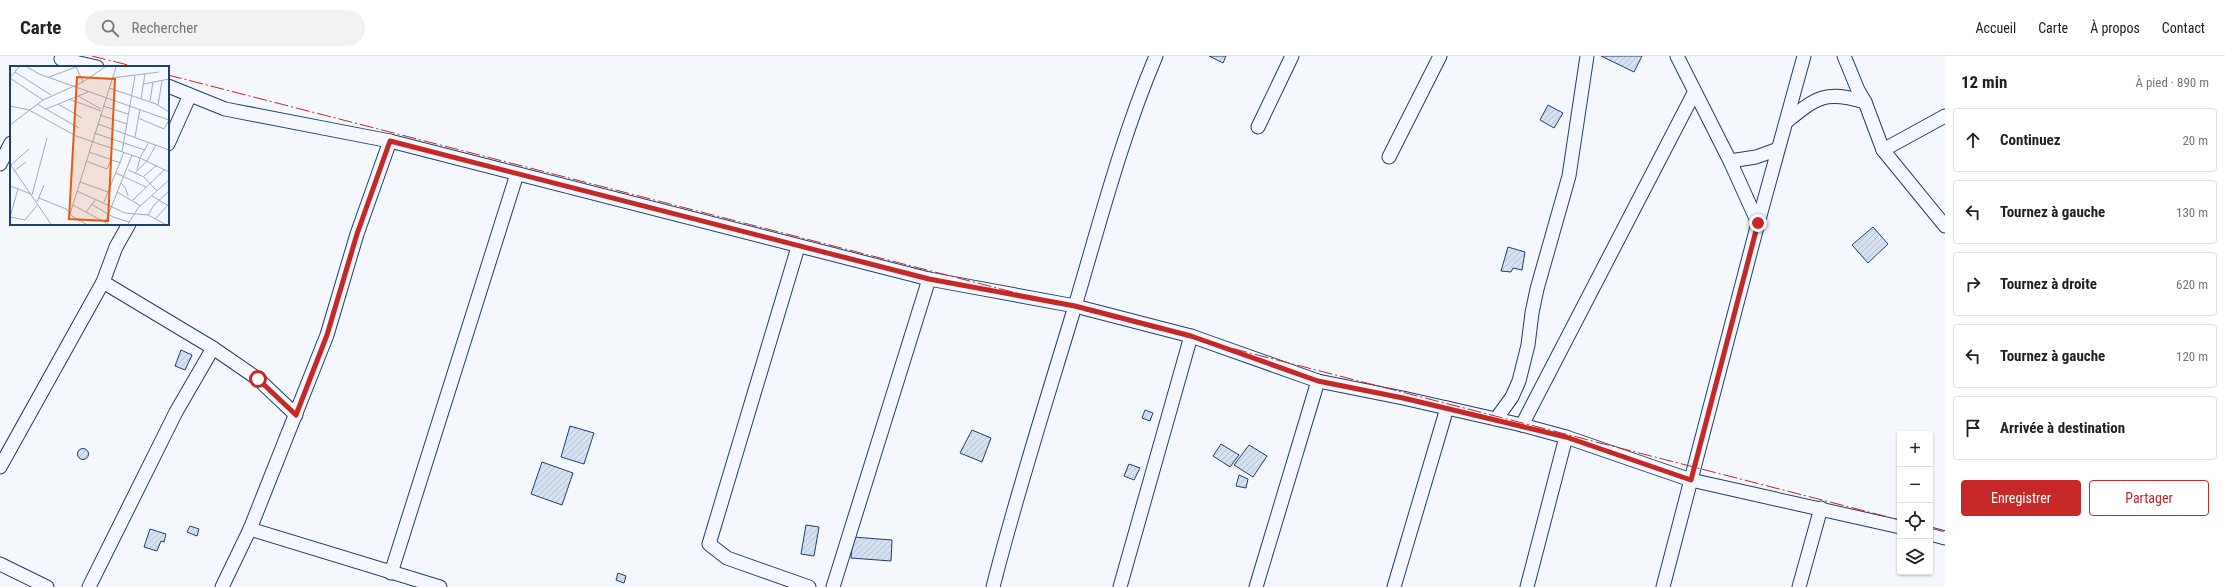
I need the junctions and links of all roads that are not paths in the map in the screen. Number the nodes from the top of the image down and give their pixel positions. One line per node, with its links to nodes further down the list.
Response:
1 (1156, 56): 32 (street)
2 (1292, 56): 16 (street)
3 (1440, 56): 22 (street)
4 (1587, 56): 38 (street)
5 (1677, 56): 11 (street)
6 (1804, 56): 15 (street)
7 (1844, 56): 13 (street)
8 (61, 61): 9 (street)
9 (91, 66)
10 (169, 86): 12 (street)
11 (1694, 92): 23 (street); 39 (street)
12 (190, 95): 17 (street); 18 (street)
13 (1865, 102): 15 (street); 21 (street)
14 (1945, 116): 21 (street)
15 (1786, 122): 20 (street)
16 (1258, 128)
17 (390, 141): 25 (street); 37 (street)
18 (169, 142)
19 (10, 145): 24 (street)
20 (1778, 149): 23 (street); 26 (street)
21 (1883, 150): 28 (street)
22 (1389, 157)
23 (1730, 161): 26 (street)
24 (0, 164)
25 (517, 174): 29 (street); 49 (street)
26 (1758, 223): 42 (street)
27 (128, 225): 31 (street)
28 (1945, 226)
29 (798, 247): 30 (street); 54 (street)
30 (929, 279): 32 (street); 55 (street)
31 (103, 282): 34 (street); 41 (street)
32 (1075, 306): 33 (street); 56 (street)
33 (1191, 336): 35 (street); 57 (street)
34 (213, 348): 37 (street); 51 (street)
35 (1318, 381): 36 (street); 58 (street)
36 (1447, 408): 38 (street); 59 (street)
37 (296, 415): 45 (street)
38 (1496, 419): 39 (street)
39 (1522, 425): 40 (street)
40 (1566, 437): 42 (street); 60 (street)
41 (0, 467)
42 (1691, 480): 43 (street); 61 (street)
43 (1821, 508): 44 (street); 62 (street)
44 (1897, 526)
45 (250, 529): 49 (street); 52 (street)
46 (1933, 535): 47 (street)
47 (1945, 538)
48 (0, 564): 50 (street)
49 (391, 574): 53 (street)
50 (47, 587)
51 (89, 587)
52 (222, 587)
53 (440, 587)
54 (809, 587)
55 (833, 587)
56 (993, 587)
57 (1120, 587)
58 (1256, 587)
59 (1394, 587)
60 (1527, 587)
61 (1663, 587)
62 (1799, 587)

